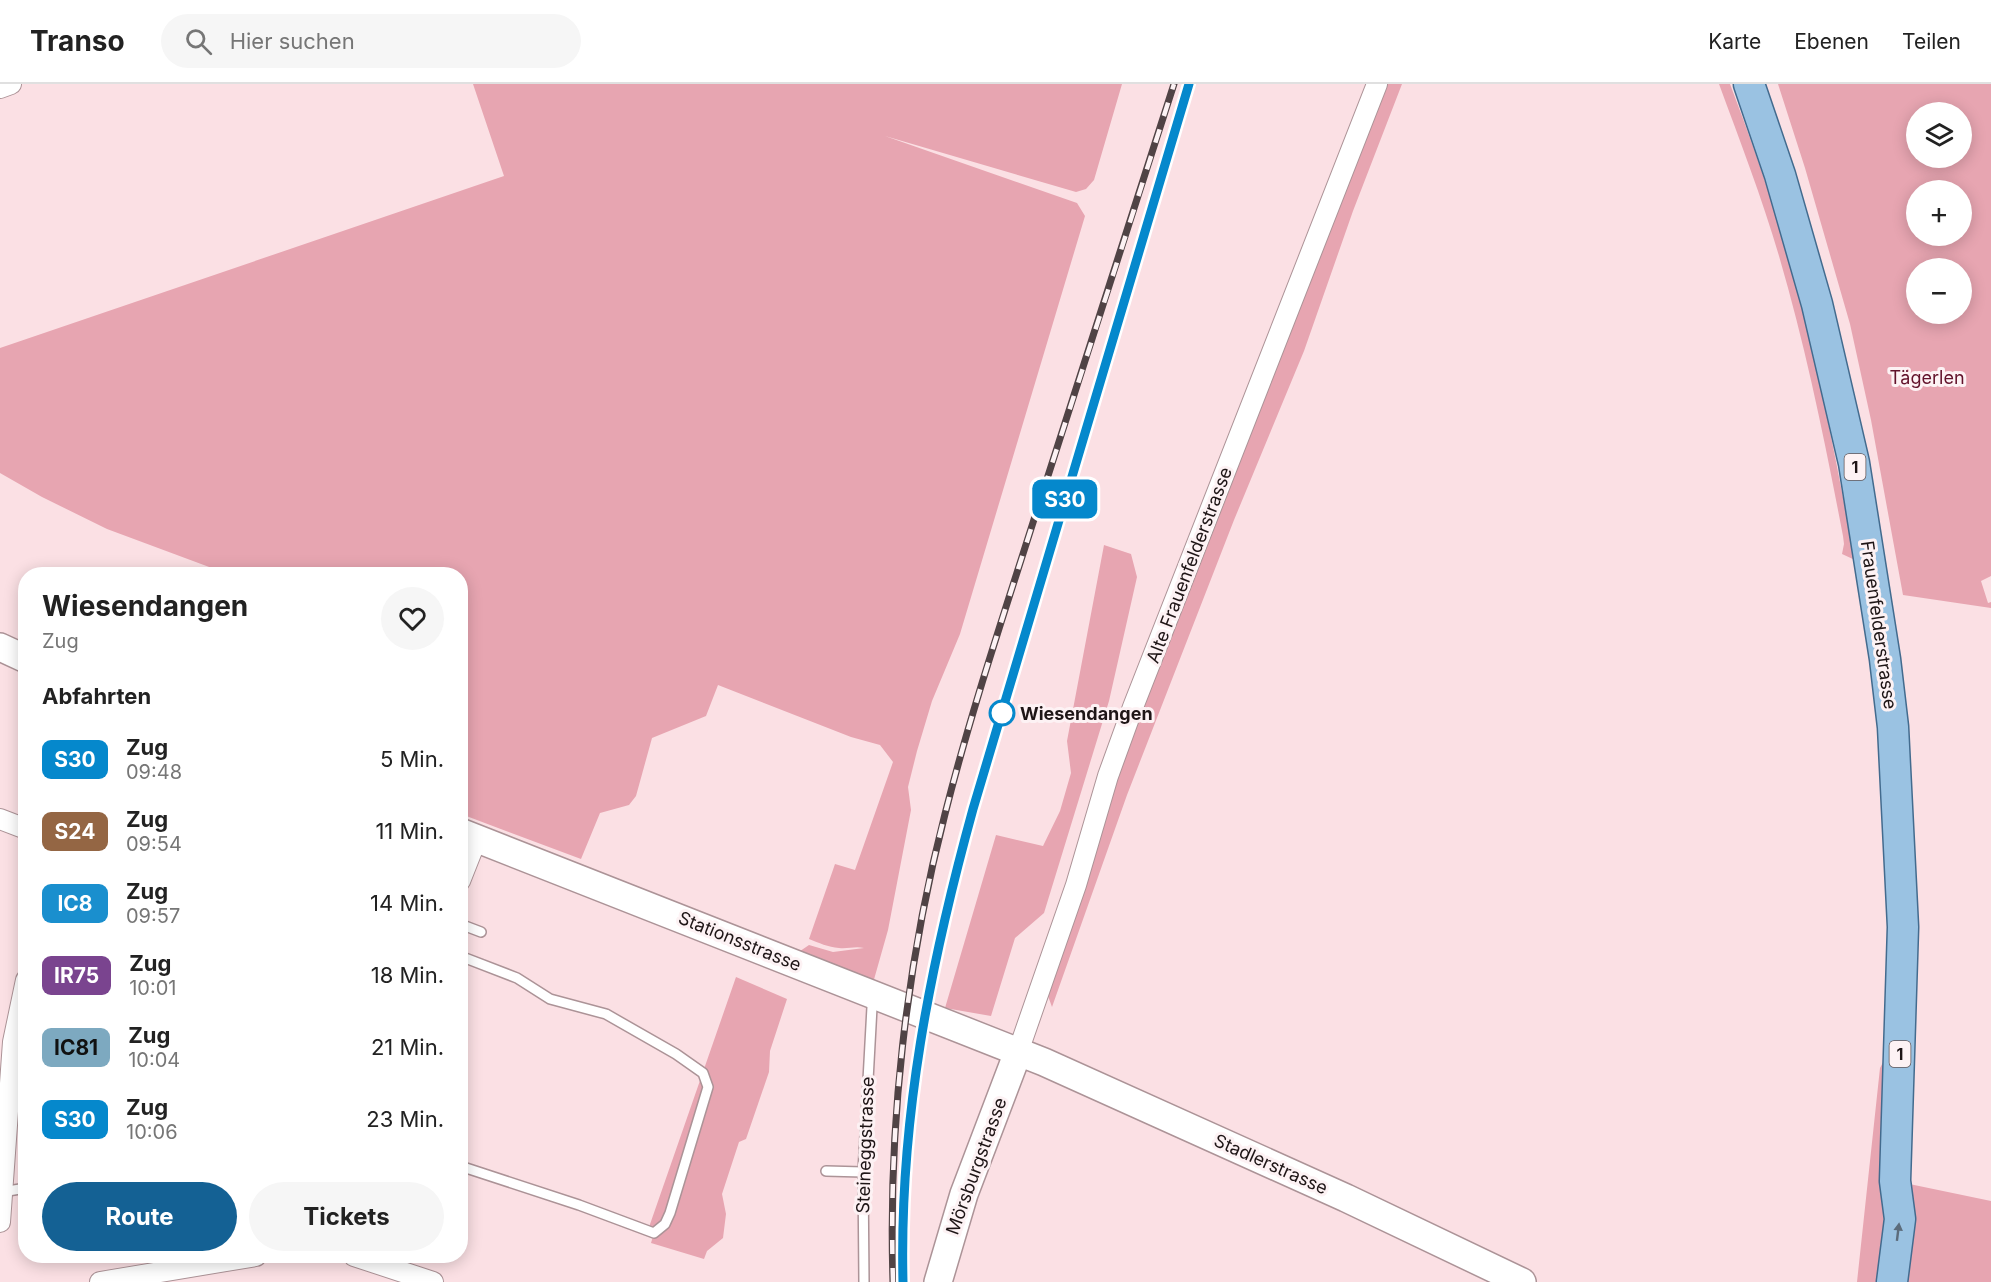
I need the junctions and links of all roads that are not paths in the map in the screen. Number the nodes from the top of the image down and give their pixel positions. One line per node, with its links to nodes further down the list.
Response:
1 (11, 84): 4 (street)
2 (1377, 84): 15 (street, Alte Frauenfelderstrasse)
3 (1749, 84): 19 (main road, Frauenfelderstrasse / 1)
4 (0, 88)
5 (0, 647): 6 (main road)
6 (18, 655)
7 (0, 819): 8 (street)
8 (18, 826)
9 (469, 835): 15 (main road, Stationsstrasse)
10 (468, 927): 11 (lane)
11 (481, 932)
12 (468, 959): 16 (lane)
13 (872, 1007): 18 (lane, Steineggstrasse)
14 (18, 1018): 21 (street)
15 (1018, 1052): 28 (main road, Mörsburgstrasse); 29 (main road, Stadlerstrasse)
16 (468, 1169)
17 (826, 1171): 18 (lane)
18 (862, 1172): 27 (lane, Steineggstrasse)
19 (1895, 1181): 30 (main road, Frauenfelderstrasse / 1); 31 (main road, Frauenfelderstrasse / 1, one-way to 19)
20 (18, 1189): 21 (lane)
21 (2, 1192): 22 (street)
22 (0, 1222)
23 (214, 1263): 25 (street)
24 (375, 1263): 26 (street)
25 (100, 1282)
26 (433, 1282)
27 (864, 1282)
28 (938, 1282)
29 (1521, 1282)
30 (1873, 1282)
31 (1892, 1282)

